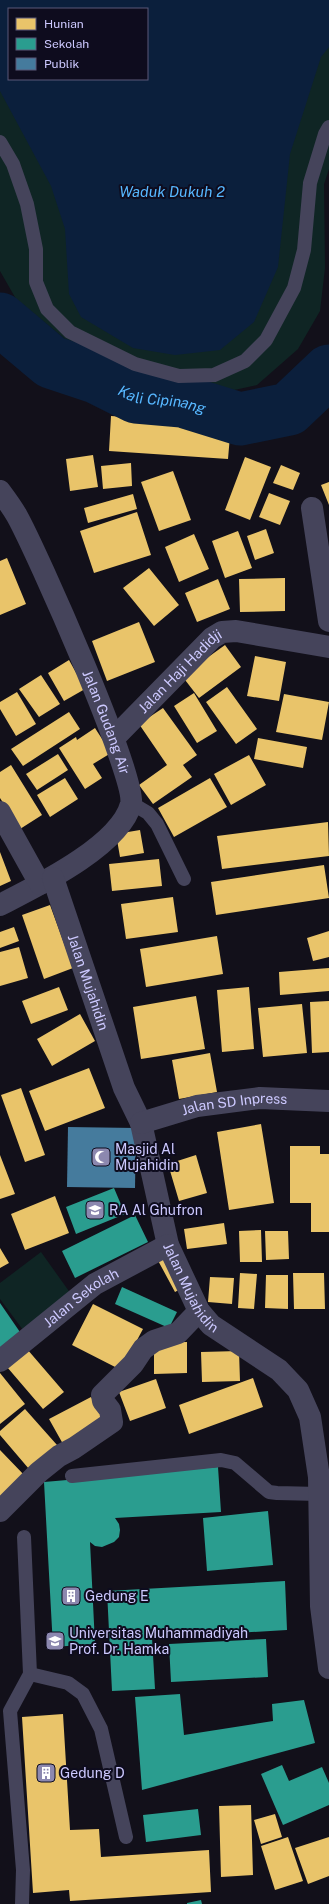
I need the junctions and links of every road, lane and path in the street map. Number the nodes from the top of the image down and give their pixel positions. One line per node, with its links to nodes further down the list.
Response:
1 (329, 127): 2 (lane)
2 (0, 142)
3 (0, 491): 7 (street, Jalan Gudang Air)
4 (312, 508): 5 (street)
5 (329, 621)
6 (329, 647): 7 (street, Jalan Haji Hadidji)
7 (114, 738): 8 (street, Jalan Gudang Air)
8 (131, 803): 10 (lane); 11 (street)
9 (0, 812): 11 (street, Jalan Mujahidin)
10 (184, 880)
11 (46, 881): 12 (street); 14 (street, Jalan Mujahidin)
12 (0, 905)
13 (329, 1101): 14 (street, Jalan SD Inpress)
14 (141, 1122): 15 (street, Jalan Mujahidin)
15 (168, 1245): 16 (street, Jalan Mujahidin); 17 (street, Jalan Sekolah)
16 (199, 1311): 19 (street, Jalan Mujahidin); 20 (street)
17 (0, 1361)
18 (72, 1476): 19 (lane)
19 (319, 1494): 22 (street, Jalan Mujahidin)
20 (0, 1511)
21 (24, 1537): 23 (lane)
22 (329, 1668)
23 (30, 1674): 24 (lane); 25 (lane)
24 (126, 1837)
25 (22, 1904)

